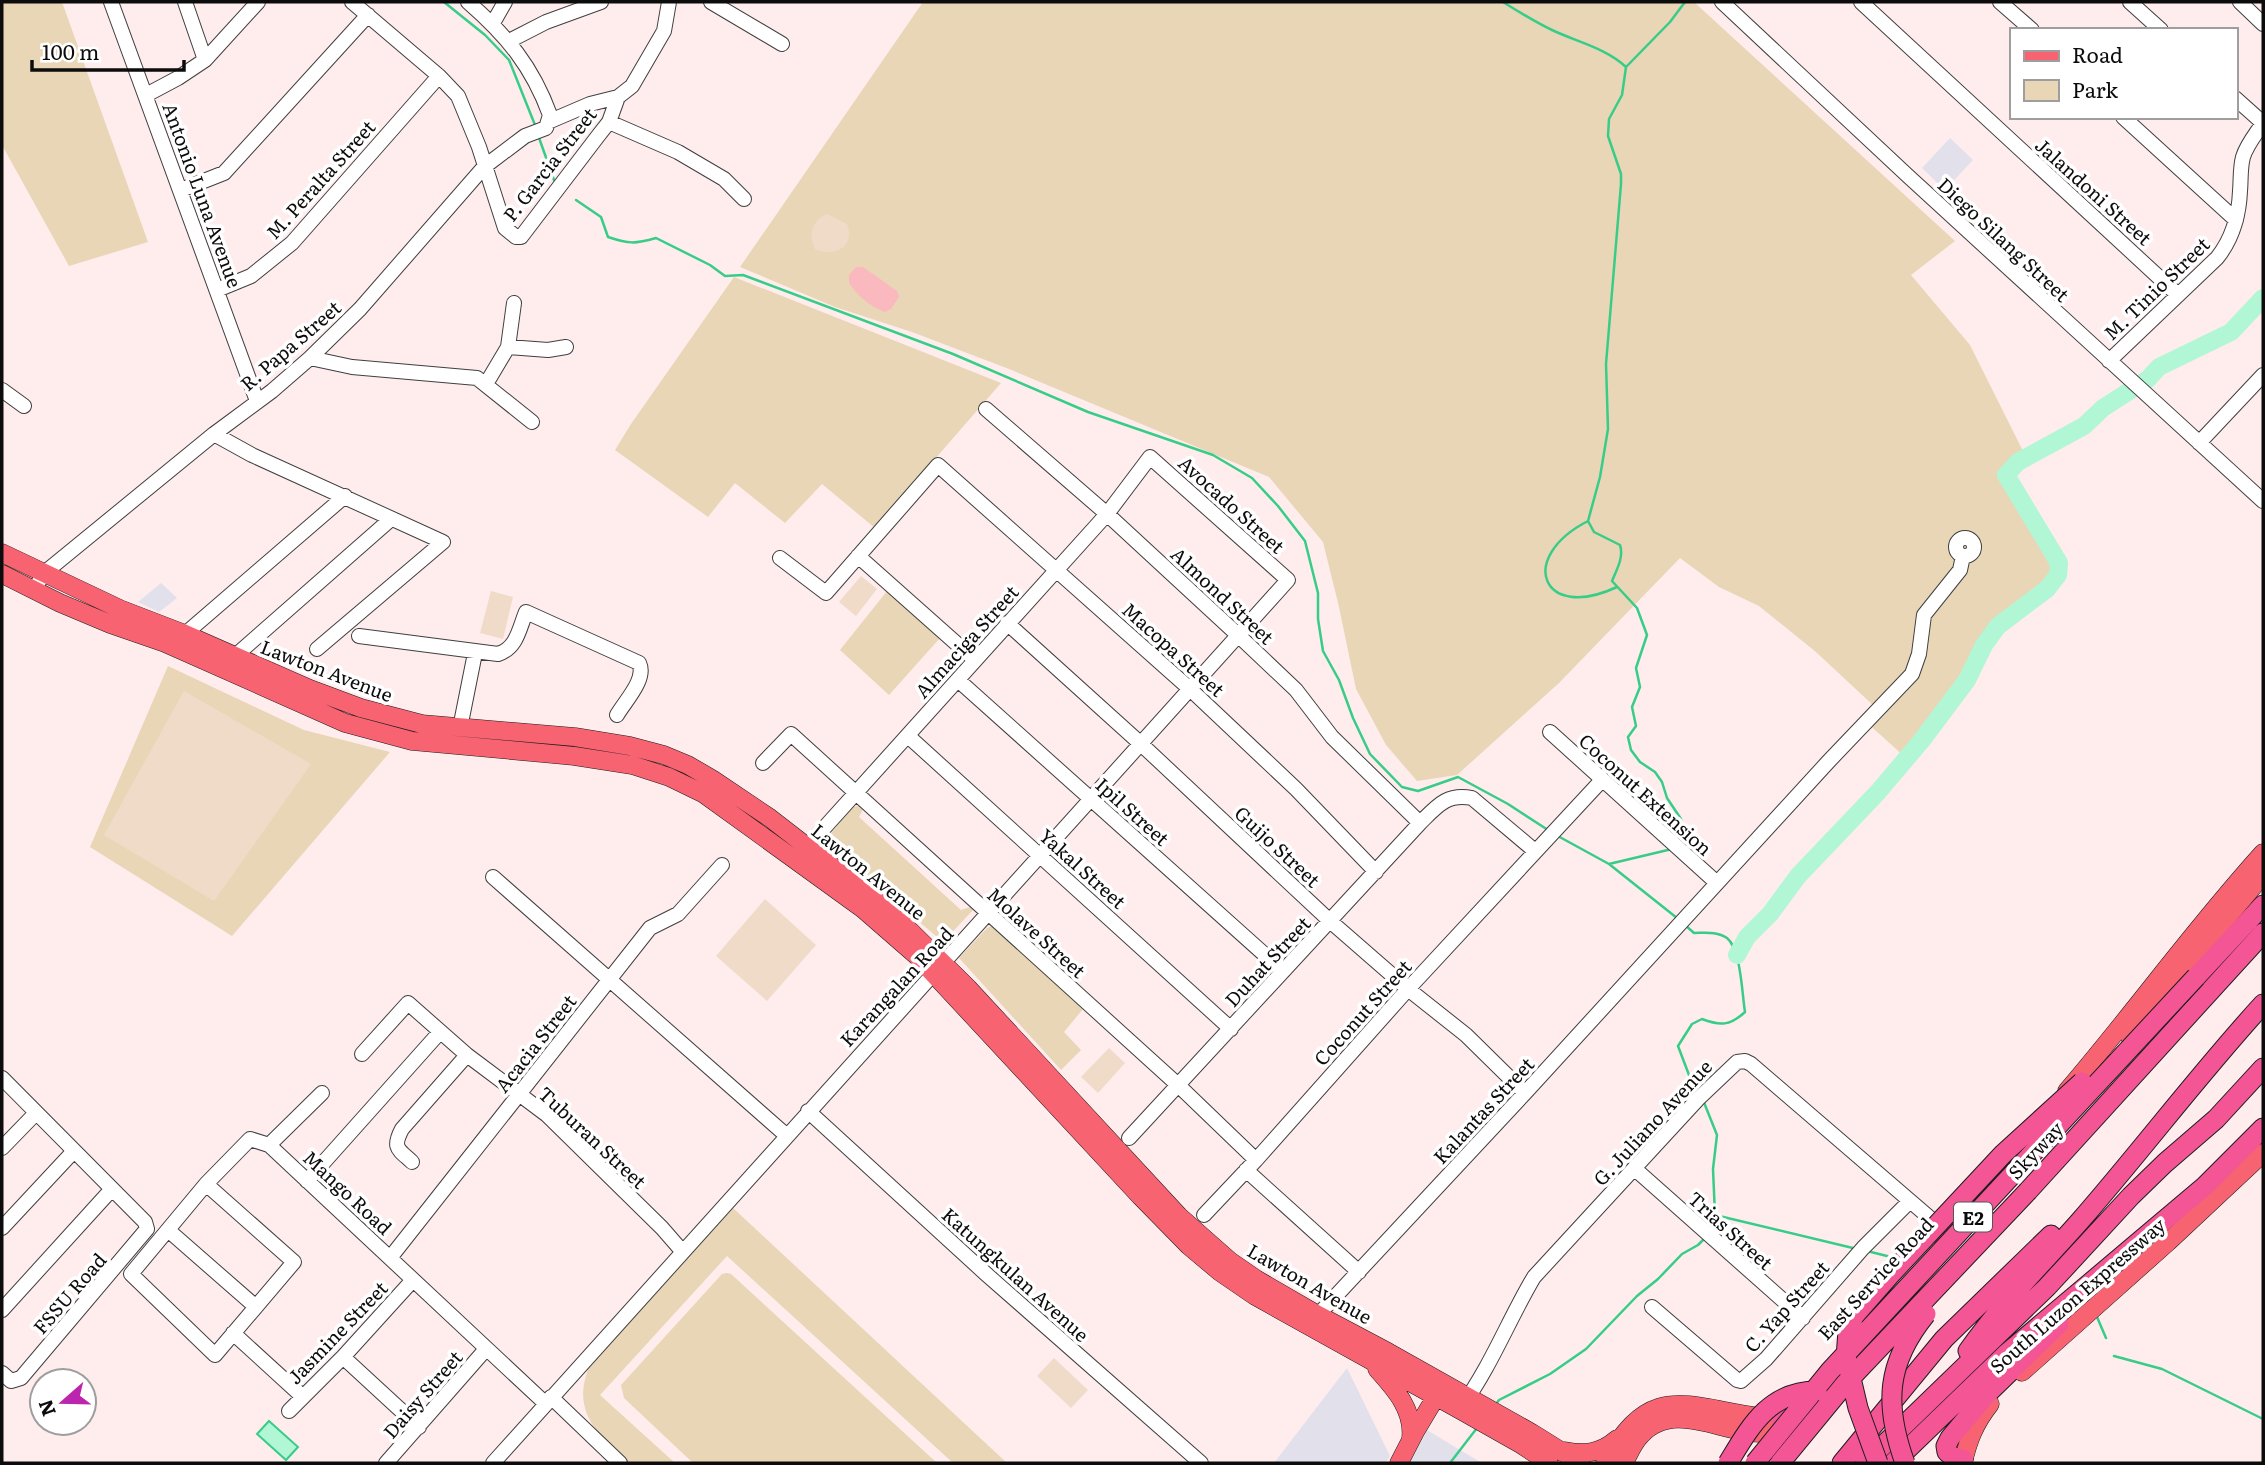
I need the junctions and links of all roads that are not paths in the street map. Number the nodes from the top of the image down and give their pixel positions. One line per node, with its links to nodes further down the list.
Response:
1 (111, 2): 24 (street, Antonio Luna Avenue)
2 (185, 2): 22 (street)
3 (258, 2): 22 (street)
4 (352, 2): 15 (street, P. Garcia Street)
5 (468, 2): 16 (street)
6 (505, 2): 16 (street)
7 (601, 2): 20 (street)
8 (668, 2): 25 (street, P. Garcia Street)
9 (712, 2): 21 (street)
10 (1861, 2): 36 (street, Jalandoni Street)
11 (2000, 2): 18 (street)
12 (2130, 2): 19 (street)
13 (2240, 2): 17 (street)
14 (1730, 5): 41 (street, Diego Silang Street)
15 (368, 15): 23 (street, P. Garcia Street); 32 (street)
16 (493, 23): 20 (street)
17 (2263, 24)
18 (2030, 28)
19 (2159, 28)
20 (509, 41): 30 (street)
21 (782, 44)
22 (205, 60): 24 (street)
23 (439, 76): 31 (street, P. Garcia Street); 35 (street, M. Peralta Street)
24 (146, 95): 32 (street, Antonio Luna Avenue)
25 (618, 97): 28 (street, P. Garcia Street); 30 (street, R. Papa Street)
26 (2237, 100): 29 (street)
27 (2125, 119): 34 (street)
28 (609, 122): 31 (street, P. Garcia Street); 33 (street)
29 (2263, 123): 34 (street, M. Tinio Street)
30 (547, 125): 31 (street, R. Papa Street)
31 (484, 167): 40 (street, R. Papa Street)
32 (181, 190): 35 (street, Antonio Luna Avenue)
33 (744, 199)
34 (2236, 220): 36 (street, M. Tinio Street)
35 (217, 290): 45 (street, Antonio Luna Avenue)
36 (2178, 294): 41 (street, M. Tinio Street)
37 (514, 303): 38 (street)
38 (508, 347): 39 (street); 43 (street)
39 (566, 347)
40 (310, 358): 43 (street); 45 (street, R. Papa Street)
41 (2109, 361): 50 (street, Diego Silang Street)
42 (2263, 375): 50 (street)
43 (486, 384): 48 (street)
44 (2, 390): 46 (street)
45 (257, 401): 49 (street, R. Papa Street)
46 (24, 406)
47 (986, 410): 54 (street, Almond Street)
48 (532, 422)
49 (214, 434): 52 (street); 62 (street, R. Papa Street)
50 (2199, 443): 53 (street, Diego Silang Street)
51 (1150, 457): 54 (street, Almaciga Street); 63 (street, Avocado Street)
52 (345, 496): 55 (street); 66 (street)
53 (2263, 501)
54 (1107, 514): 60 (street, Almaciga Street); 67 (street, Almond Street)
55 (391, 519): 69 (street); 71 (street)
56 (2, 553): 62 (main road, Lawton Avenue)
57 (858, 556): 59 (street); 60 (street, Macopa Street); 72 (street)
58 (1963, 556): 93 (street)
59 (780, 558)
60 (1057, 569): 65 (street, Almaciga Street); 74 (street, Macopa Street)
61 (2, 574): 64 (main road, Lawton Avenue)
62 (43, 574): 64 (street); 66 (main road, Lawton Avenue)
63 (1288, 580): 67 (street, Karangalan Road)
64 (34, 591): 98 (main road, Lawton Avenue)
65 (1007, 623): 72 (street, Almaciga Street); 79 (street, Guijo Street)
66 (186, 634): 71 (main road, Lawton Avenue)
67 (1238, 635): 74 (street, Karangalan Road); 84 (street, Almond Street)
68 (359, 636): 70 (street)
69 (317, 649)
70 (475, 653): 75 (street); 76 (street)
71 (234, 657): 76 (main road, Lawton Avenue)
72 (975, 660): 73 (street, Almaciga Street)
73 (958, 680): 78 (street, Almaciga Street); 83 (street, Ipil Street)
74 (1190, 689): 79 (street, Karangalan Road); 90 (street, Macopa Street)
75 (617, 715)
76 (460, 728): 85 (main road, Lawton Avenue)
77 (1550, 732): 81 (street, Coconut Extension)
78 (908, 736): 82 (street, Almaciga Street); 88 (street, Yakal Street)
79 (1141, 744): 83 (street, Karangalan Road); 96 (street, Guijo Street)
80 (763, 763): 82 (street, Molave Street)
81 (1602, 780): 86 (street, Coconut Street); 93 (street, Coconut Extension)
82 (857, 793): 85 (street, Almaciga Street); 95 (street, Molave Street)
83 (1091, 799): 88 (street, Karangalan Road); 99 (street, Ipil Street)
84 (1420, 823): 86 (street, Duhat Street); 90 (street, Duhat Street)
85 (807, 847): 98 (main road, Lawton Avenue)
86 (1535, 851): 103 (street, Coconut Street)
87 (2263, 853): 100 (main road, East Service Road)
88 (1040, 855): 95 (street, Karangalan Road); 105 (street, Yakal Street)
89 (722, 865): 102 (street, Acacia Street)
90 (1376, 872): 96 (street, Duhat Street)
91 (2263, 875): 100 (main road, East Service Road)
92 (493, 877): 102 (street)
93 (1717, 883): 113 (street, Kalantas Street)
94 (2263, 905): 101 (highway, Skyway / E2)
95 (988, 914): 98 (street, Karangalan Road); 111 (street, Molave Street)
96 (1330, 921): 99 (street, Duhat Street); 103 (street, Guijo Street)
97 (2263, 933): 130 (highway, Skyway / E2)
98 (939, 969): 115 (street, Karangalan Road); 145 (main road, Lawton Avenue); 150 (main road, Lawton Avenue)
99 (1283, 971): 105 (street, Duhat Street)
100 (2168, 977): 136 (main road, East Service Road)
101 (2196, 977): 175 (highway, Skyway / E2, bridge); 179 (highway, bridge)
102 (610, 979): 114 (street, Acacia Street); 118 (street)
103 (1408, 989): 113 (street, Guijo Street); 125 (street, Coconut Street)
104 (2263, 1004): 131 (highway, South Luzon Expressway)
105 (1231, 1029): 111 (street, Duhat Street)
106 (440, 1032): 107 (street, Tuburan Street); 108 (street, Tuburan Street); 127 (street)
107 (362, 1054)
108 (467, 1055): 114 (street, Tuburan Street); 124 (street)
109 (2263, 1068): 153 (highway, South Luzon Expressway)
110 (2, 1078): 116 (street)
111 (1178, 1086): 119 (street, Duhat Street); 125 (street, Molave Street)
112 (322, 1093): 120 (street)
113 (1525, 1093): 140 (street, Kalantas Street)
114 (518, 1095): 137 (street, Tuburan Street); 138 (street, Acacia Street)
115 (808, 1111): 118 (street, Karangalan Road); 169 (street, Katungkulan Avenue)
116 (36, 1113): 121 (street); 122 (street)
117 (2263, 1128): 139 (highway, South Luzon Expressway)
118 (787, 1136): 137 (street, Karangalan Road)
119 (1129, 1138)
120 (269, 1145): 127 (street, Mango Road); 128 (street)
121 (2, 1148)
122 (73, 1152): 129 (street); 134 (street)
123 (2263, 1153): 166 (main road)
124 (412, 1162)
125 (1251, 1165): 133 (street, Coconut Street); 140 (street, Molave Street)
126 (1635, 1168): 132 (street, G. Juliano Avenue); 146 (street, Trias Street); 157 (street, G. Juliano Avenue)
127 (307, 1181): 138 (street, Mango Road)
128 (206, 1184): 135 (street); 142 (street)
129 (112, 1189): 144 (street); 152 (street, FSSU Road)
130 (2028, 1191): 176 (highway, Skyway / E2, bridge); 181 (highway, bridge)
131 (2103, 1192): 153 (highway, South Luzon Expressway); 177 (highway)
132 (1910, 1201): 136 (street, G. Juliano Avenue); 146 (street, C. Yap Street)
133 (1204, 1215)
134 (2, 1228)
135 (168, 1230): 142 (street); 147 (street)
136 (1952, 1236): 160 (main road, East Service Road)
137 (682, 1251): 151 (street, Karangalan Road)
138 (390, 1258): 141 (street, Mango Road)
139 (2110, 1264): 166 (highway); 180 (highway, South Luzon Expressway)
140 (1359, 1272): 145 (street, Kalantas Street)
141 (412, 1281): 148 (street, Mango Road); 149 (street, Jasmine Street)
142 (256, 1307): 147 (street)
143 (1652, 1307): 146 (street, C. Yap Street)
144 (2, 1310)
145 (1318, 1315): 154 (main road, Lawton Avenue)
146 (1803, 1318)
147 (233, 1334): 155 (street)
148 (486, 1349): 156 (street, Mango Road); 161 (street, Daisy Street)
149 (343, 1357): 155 (street, Jasmine Street); 161 (street)
150 (1369, 1359): 154 (main road, Lawton Avenue); 162 (main road)
151 (571, 1376): 156 (street, Karangalan Road); 159 (street)
152 (8, 1377)
153 (1945, 1383): 178 (highway, South Luzon Expressway)
154 (1440, 1390): 157 (main road, Lawton Avenue); 162 (main road)
155 (302, 1396): 158 (street, Jasmine Street)
156 (549, 1400): 159 (street, Mango Road); 168 (street, Karangalan Road)
157 (1470, 1407): 164 (main road, Lawton Avenue)
158 (289, 1411)
159 (573, 1419): 165 (street, Mango Road)
160 (1781, 1420): 163 (main road); 176 (highway)
161 (419, 1427): 167 (street, Daisy Street)
162 (1411, 1438): 170 (main road)
163 (1630, 1447): 164 (main road); 172 (main road); 173 (main road)
164 (1553, 1455): 171 (main road, Lawton Avenue)
165 (615, 1461)
166 (1963, 1461)
167 (386, 1463)
168 (493, 1463)
169 (1201, 1463)
170 (1399, 1463)
171 (1580, 1463)
172 (1605, 1463)
173 (1624, 1463)
174 (1728, 1463): 180 (highway, bridge)
175 (1755, 1463)
176 (1783, 1463)
177 (1842, 1463)
178 (1864, 1463)
179 (1878, 1463)
180 (1894, 1463)
181 (1905, 1463)

